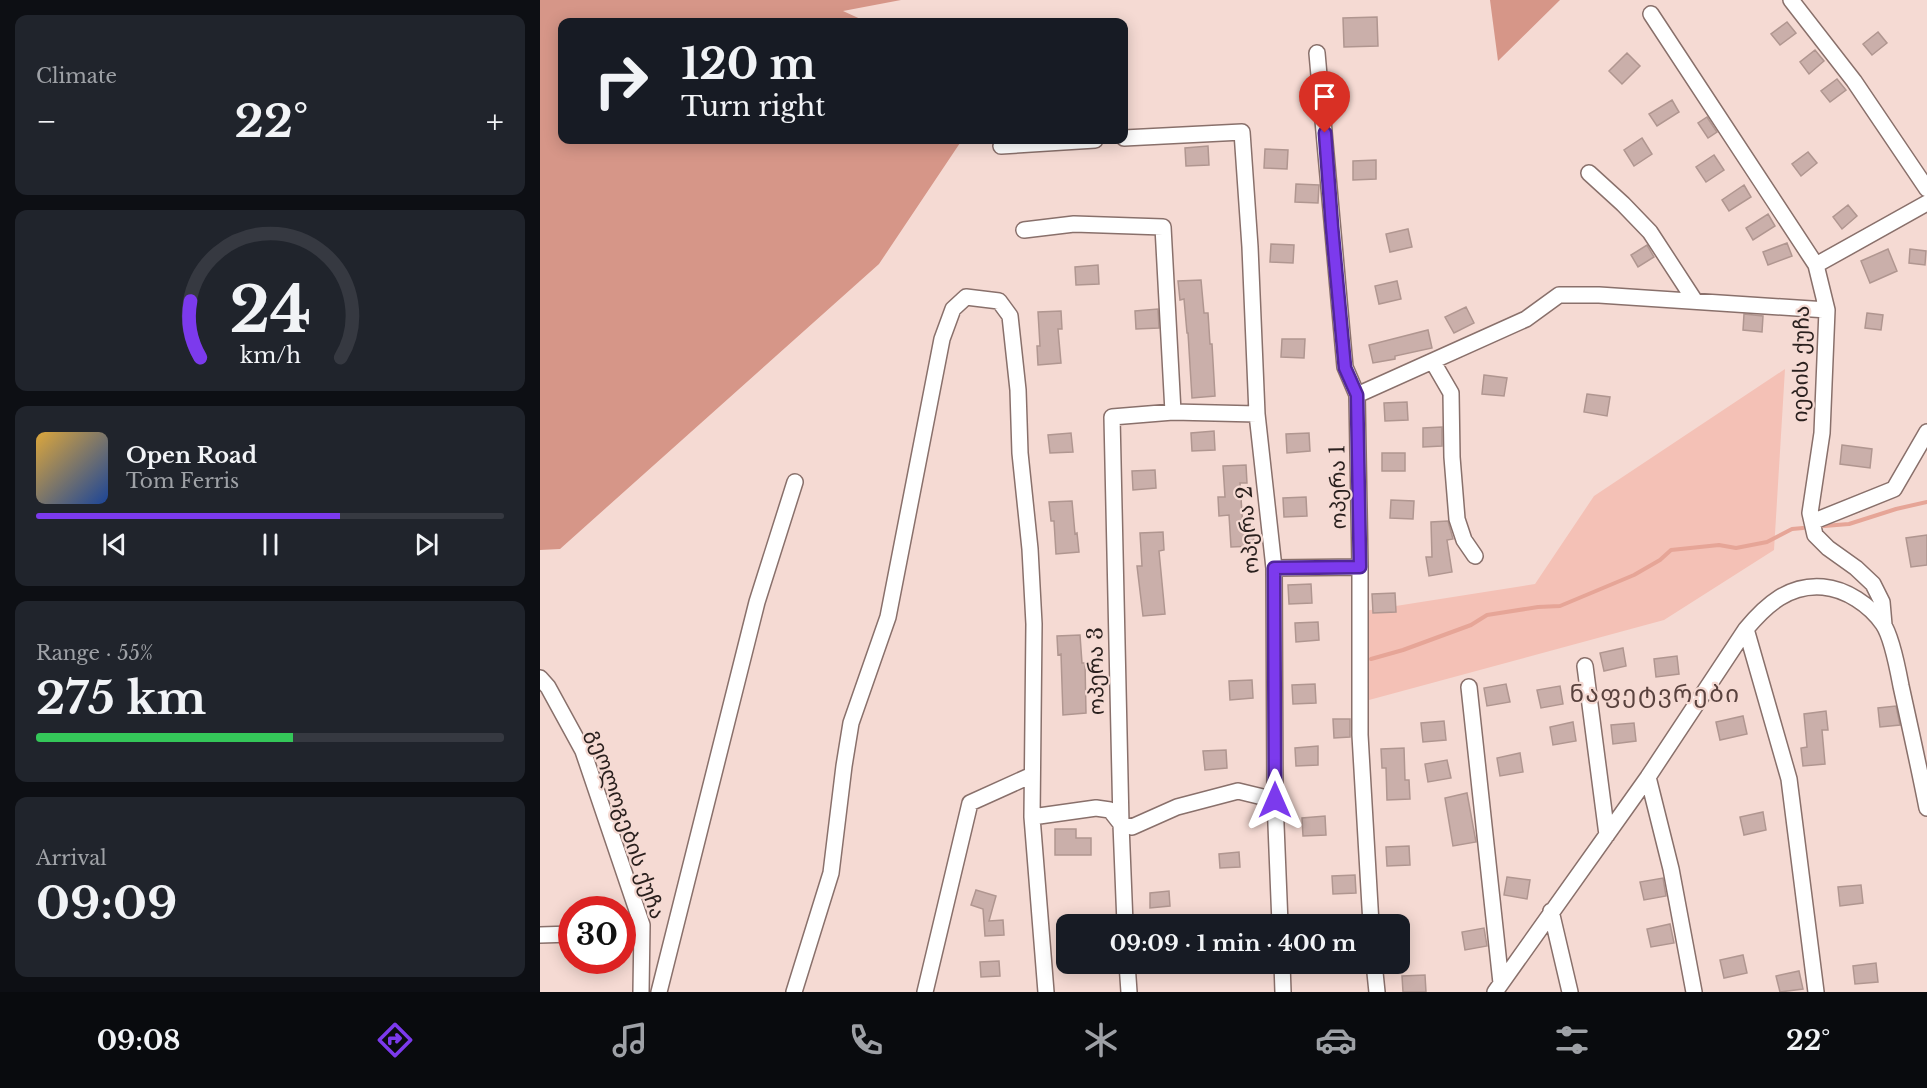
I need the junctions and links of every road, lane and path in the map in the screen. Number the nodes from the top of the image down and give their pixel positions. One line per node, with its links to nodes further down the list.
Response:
1 (1791, 0): 8 (street)
2 (1651, 14): 11 (street, იების ქუჩა)
3 (1317, 53): 15 (street, ოპერა 1)
4 (1128, 138): 17 (street, ოპერა 2)
5 (1032, 144): 6 (street)
6 (1001, 146)
7 (1588, 173): 12 (street)
8 (1927, 189)
9 (1927, 203): 11 (street)
10 (1024, 230): 16 (street)
11 (1816, 265): 13 (street, იების ქუჩა)
12 (1695, 301): 13 (street); 14 (street)
13 (1827, 310): 20 (street, იების ქუჩა)
14 (1433, 362): 15 (street); 21 (street)
15 (1357, 395): 22 (street, ოპერა 1)
16 (1173, 412): 17 (street); 34 (street, ოპერა 3)
17 (1257, 414): 23 (street, ოპერა 2)
18 (1927, 432): 20 (street)
19 (795, 482): 49 (street)
20 (1812, 522): 24 (street)
21 (1475, 556)
22 (1360, 567): 23 (street); 39 (street, ოპერა 1)
23 (1274, 568): 31 (street, ოპერა 2)
24 (1884, 626): 25 (street); 32 (street)
25 (1746, 629): 30 (street); 58 (street)
26 (1584, 666): 35 (street)
27 (540, 678): 40 (street, გეოლოგების ქუჩა)
28 (1469, 687): 47 (street)
29 (1032, 775): 33 (street); 50 (street); 51 (street)
30 (1648, 777): 35 (street); 57 (street)
31 (1275, 800): 34 (street); 38 (street, ოპერა 2)
32 (1927, 808)
33 (1032, 817): 34 (street); 52 (street)
34 (1121, 824): 37 (street, ოპერა 3)
35 (1607, 835): 36 (street)
36 (1551, 911): 47 (street); 56 (street)
37 (1125, 914)
38 (1280, 914)
39 (1370, 914)
40 (642, 926): 41 (street); 48 (street, გეოლოგების ქუჩა)
41 (636, 927)
42 (558, 935): 43 (street)
43 (540, 936)
44 (1127, 974): 53 (street)
45 (1282, 974): 54 (street)
46 (1375, 974): 55 (street)
47 (1498, 987)
48 (641, 992)
49 (659, 992)
50 (794, 992)
51 (926, 992)
52 (1046, 992)
53 (1128, 992)
54 (1283, 992)
55 (1377, 992)
56 (1570, 992)
57 (1694, 992)
58 (1816, 992)

